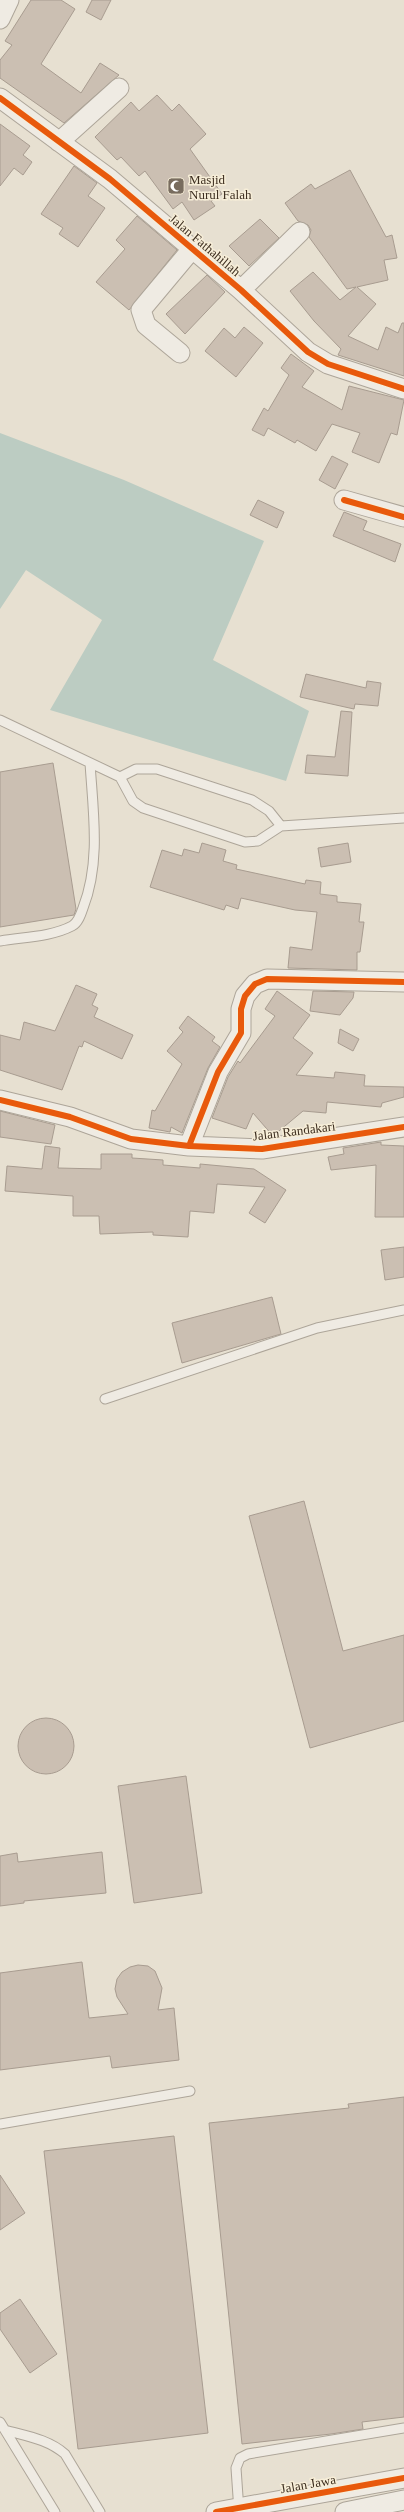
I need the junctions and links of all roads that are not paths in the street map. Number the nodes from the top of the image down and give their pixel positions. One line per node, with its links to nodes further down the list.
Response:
1 (9, 0): 2 (street)
2 (0, 19)
3 (119, 88): 5 (street)
4 (0, 98): 5 (street, Jalan Fathahillah)
5 (59, 142): 7 (street, Jalan Fathahillah)
6 (300, 232): 8 (street)
7 (192, 249): 8 (street, Jalan Fathahillah); 9 (street)
8 (241, 290): 10 (street, Jalan Fathahillah)
9 (180, 353)
10 (404, 389)
11 (344, 500): 12 (street)
12 (404, 517)
13 (0, 720): 14 (lane)
14 (90, 763): 15 (lane); 18 (lane)
15 (120, 777): 17 (lane); 17 (lane)
16 (404, 818): 17 (lane)
17 (281, 826)
18 (0, 940)
19 (404, 982): 22 (street)
20 (0, 1100): 22 (street, Jalan Randakari)
21 (404, 1127): 22 (street, Jalan Randakari)
22 (189, 1146)
23 (404, 1310): 24 (lane)
24 (105, 1399)
25 (190, 2092): 26 (lane)
26 (0, 2124)
27 (2, 2426): 32 (lane); 33 (lane)
28 (404, 2428): 31 (lane)
29 (404, 2478): 31 (street, Jalan Jawa)
30 (404, 2500): 35 (street)
31 (239, 2510): 34 (street, Jalan Jawa)
32 (55, 2512)
33 (100, 2512)
34 (216, 2512)
35 (345, 2512)

